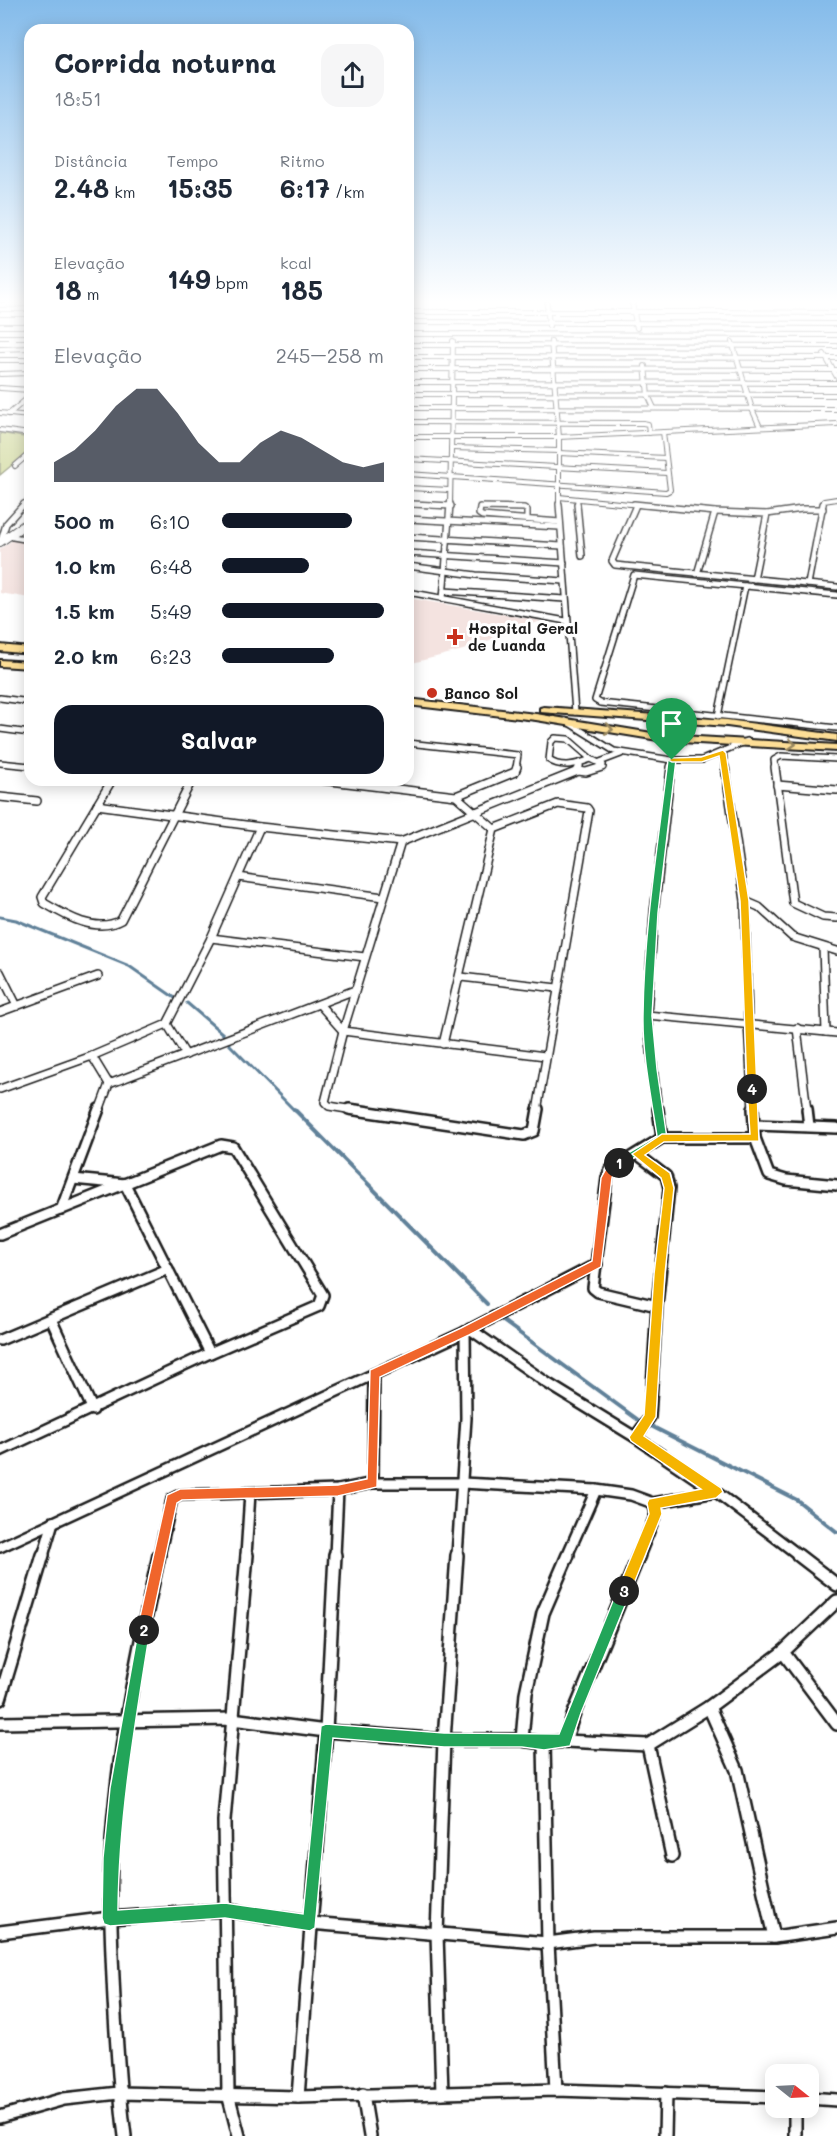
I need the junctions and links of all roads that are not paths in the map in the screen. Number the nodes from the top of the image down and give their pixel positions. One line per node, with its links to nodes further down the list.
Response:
1 (22, 403): 13 (street)
2 (451, 403): 7 (street)
3 (555, 403): 9 (street)
4 (652, 403): 8 (street)
5 (751, 403): 10 (street)
6 (414, 408): 7 (street)
7 (450, 408): 9 (street); 17 (street)
8 (654, 408): 9 (street); 10 (street)
9 (556, 409): 15 (street)
10 (752, 409): 11 (street); 19 (street)
11 (837, 409)
12 (0, 413): 13 (street)
13 (9, 414): 14 (street)
14 (24, 415)
15 (557, 421): 17 (street); 23 (street); 26 (street)
16 (414, 422): 17 (street)
17 (451, 423): 25 (street)
18 (837, 424): 19 (street)
19 (760, 427): 21 (street)
20 (0, 430): 22 (street)
21 (663, 432): 23 (street); 30 (street)
22 (24, 433)
23 (650, 433): 26 (street)
24 (414, 437): 25 (street)
25 (451, 437): 26 (street); 27 (street)
26 (559, 437): 28 (street)
27 (451, 448): 28 (street); 32 (street)
28 (559, 452): 30 (street); 34 (street)
29 (24, 458): 33 (street)
30 (666, 458): 35 (street)
31 (414, 459): 32 (street)
32 (449, 461): 34 (street); 37 (street)
33 (15, 466)
34 (559, 466): 35 (street); 38 (street)
35 (667, 473): 38 (street)
36 (414, 474): 37 (street)
37 (450, 476): 38 (street); 40 (street)
38 (558, 482): 41 (street)
39 (414, 488): 40 (street)
40 (450, 490): 47 (street)
41 (559, 497): 42 (street); 54 (street)
42 (577, 499): 46 (street); 65 (street)
43 (837, 500): 48 (street)
44 (24, 504): 61 (street)
45 (414, 504): 47 (street)
46 (636, 505): 49 (street); 69 (street)
47 (451, 506): 53 (street)
48 (823, 509): 50 (street); 72 (street)
49 (715, 512): 50 (street); 69 (street)
50 (766, 514): 70 (street)
51 (414, 519): 53 (street)
52 (527, 519): 52 (street); 54 (street)
53 (450, 522): 54 (street); 60 (street)
54 (560, 524): 62 (street)
55 (24, 527): 61 (main road)
56 (24, 528): 57 (main road)
57 (12, 537): 59 (street); 61 (main road)
58 (414, 537): 60 (street)
59 (24, 539)
60 (450, 539): 62 (street); 64 (street)
61 (0, 543)
62 (562, 546): 66 (street)
63 (414, 553): 64 (street)
64 (448, 556): 66 (street); 68 (street)
65 (582, 556)
66 (564, 563): 71 (street)
67 (414, 567): 68 (street)
68 (446, 570): 71 (street); 75 (street)
69 (697, 574): 70 (street)
70 (754, 579): 72 (street)
71 (564, 581): 79 (street)
72 (808, 584): 74 (street)
73 (745, 586): 77 (street); 92 (street); 92 (street)
74 (837, 587)
75 (444, 591): 78 (street); 79 (street)
76 (414, 593): 78 (street)
77 (837, 595)
78 (443, 599): 80 (street)
79 (565, 599): 80 (street)
80 (566, 621): 93 (street)
81 (0, 648): 82 (highway)
82 (24, 650)
83 (0, 653): 84 (highway)
84 (24, 655)
85 (0, 661): 86 (highway)
86 (24, 663)
87 (0, 698): 89 (street)
88 (414, 698): 93 (highway)
89 (24, 701)
90 (414, 703): 93 (highway)
91 (646, 716): 93 (highway); 94 (highway); 98 (highway)
92 (718, 716): 95 (street)
93 (572, 718): 98 (highway, one-way to 98); 105 (street)
94 (698, 720): 99 (highway); 100 (highway)
95 (837, 728)
96 (0, 729): 97 (street)
97 (24, 732)
98 (643, 735): 100 (highway)
99 (837, 738)
100 (701, 739): 101 (highway)
101 (747, 741): 103 (highway, one-way to 103); 104 (street)
102 (414, 743): 118 (street)
103 (837, 748)
104 (723, 753): 108 (street); 129 (street)
105 (623, 754): 108 (street); 109 (street)
106 (591, 759): 109 (street); 112 (street); 112 (street)
107 (837, 759): 113 (street)
108 (672, 760): 143 (street)
109 (600, 762): 112 (street)
110 (0, 763): 111 (street)
111 (24, 765)
112 (579, 768): 122 (street)
113 (777, 785): 117 (street); 130 (street)
114 (109, 786): 121 (street)
115 (189, 786): 123 (street)
116 (377, 786): 118 (street)
117 (837, 790)
118 (456, 796): 122 (street)
119 (0, 797): 120 (street)
120 (37, 801)
121 (98, 805): 123 (street); 123 (street)
122 (476, 813): 125 (street); 126 (street)
123 (174, 815): 124 (street)
124 (260, 827): 126 (street); 127 (street)
125 (494, 829): 137 (street); 138 (street)
126 (401, 842): 128 (street)
127 (238, 877): 128 (street); 131 (street)
128 (383, 897): 134 (street)
129 (745, 901): 132 (street); 145 (street)
130 (837, 918)
131 (211, 938): 134 (street); 144 (street)
132 (823, 948): 133 (street); 148 (street)
133 (837, 951)
134 (365, 957): 139 (street)
135 (0, 972): 141 (street)
136 (98, 976): 141 (street)
137 (461, 977): 138 (street); 150 (street)
138 (557, 988): 153 (street)
139 (355, 990): 140 (street); 147 (street)
140 (320, 1005): 147 (street); 151 (street)
141 (17, 1006): 142 (street)
142 (0, 1012)
143 (647, 1016): 145 (street); 159 (street)
144 (167, 1024): 151 (street); 152 (street)
145 (748, 1024): 146 (street); 156 (street)
146 (797, 1028): 148 (street); 157 (street)
147 (343, 1030): 150 (street); 153 (street)
148 (826, 1032): 149 (street)
149 (837, 1034)
150 (443, 1044): 153 (street)
151 (186, 1055): 154 (street)
152 (92, 1056): 154 (street); 155 (street)
153 (545, 1056)
154 (109, 1084): 162 (street)
155 (0, 1089)
156 (754, 1125): 157 (street); 160 (street)
157 (809, 1126): 158 (street)
158 (837, 1128)
159 (662, 1138): 160 (street); 161 (street)
160 (755, 1138): 164 (street)
161 (637, 1154): 167 (street); 169 (street)
162 (73, 1179): 163 (street); 165 (street)
163 (125, 1184): 165 (street); 168 (street); 173 (street)
164 (837, 1185)
165 (61, 1210): 166 (street)
166 (0, 1234)
167 (597, 1264): 169 (street); 171 (street)
168 (168, 1269): 170 (street); 173 (street)
169 (657, 1306): 176 (street)
170 (51, 1319): 172 (street); 175 (street)
171 (468, 1330): 174 (street); 176 (street); 179 (street)
172 (0, 1340)
173 (210, 1353): 175 (street)
174 (374, 1374): 178 (street); 185 (street)
175 (93, 1410): 177 (street)
176 (635, 1437): 182 (street)
177 (0, 1451)
178 (373, 1483): 179 (street); 180 (street)
179 (462, 1483): 181 (street); 197 (street)
180 (338, 1490): 183 (street); 196 (street)
181 (596, 1490): 184 (street); 198 (street)
182 (716, 1492): 184 (street); 187 (street)
183 (250, 1493): 192 (street); 193 (street)
184 (653, 1503): 199 (street)
185 (53, 1522): 186 (street); 190 (street)
186 (0, 1547)
187 (837, 1585)
188 (837, 1601): 189 (street)
189 (783, 1652): 191 (street); 195 (street)
190 (0, 1699)
191 (709, 1707): 201 (street); 209 (street)
192 (232, 1719): 193 (street); 196 (street); 203 (street)
193 (128, 1720): 194 (street); 204 (street)
194 (0, 1723)
195 (837, 1724)
196 (326, 1731): 197 (street); 205 (street)
197 (444, 1740): 198 (street); 208 (street)
198 (522, 1740): 200 (street)
199 (564, 1741): 200 (street); 201 (street)
200 (544, 1743): 210 (street)
201 (648, 1745): 202 (street)
202 (672, 1856)
203 (225, 1910): 204 (street); 205 (street); 215 (street)
204 (110, 1918): 207 (street); 212 (street)
205 (310, 1923): 208 (street); 217 (street)
206 (837, 1928): 209 (street)
207 (0, 1932)
208 (437, 1934): 210 (street); 213 (street)
209 (774, 1937): 210 (street)
210 (548, 1943): 211 (street)
211 (556, 2090): 213 (street); 214 (street)
212 (119, 2093): 215 (street); 221 (street); 223 (street)
213 (442, 2093): 216 (street)
214 (666, 2093): 218 (street); 226 (street)
215 (228, 2094): 217 (street); 224 (street)
216 (363, 2094): 217 (street); 225 (street)
217 (298, 2097)
218 (765, 2097)
219 (819, 2099): 220 (street)
220 (837, 2100)
221 (0, 2117)
222 (795, 2118): 227 (street)
223 (124, 2136)
224 (239, 2136)
225 (370, 2136)
226 (665, 2136)
227 (795, 2136)

